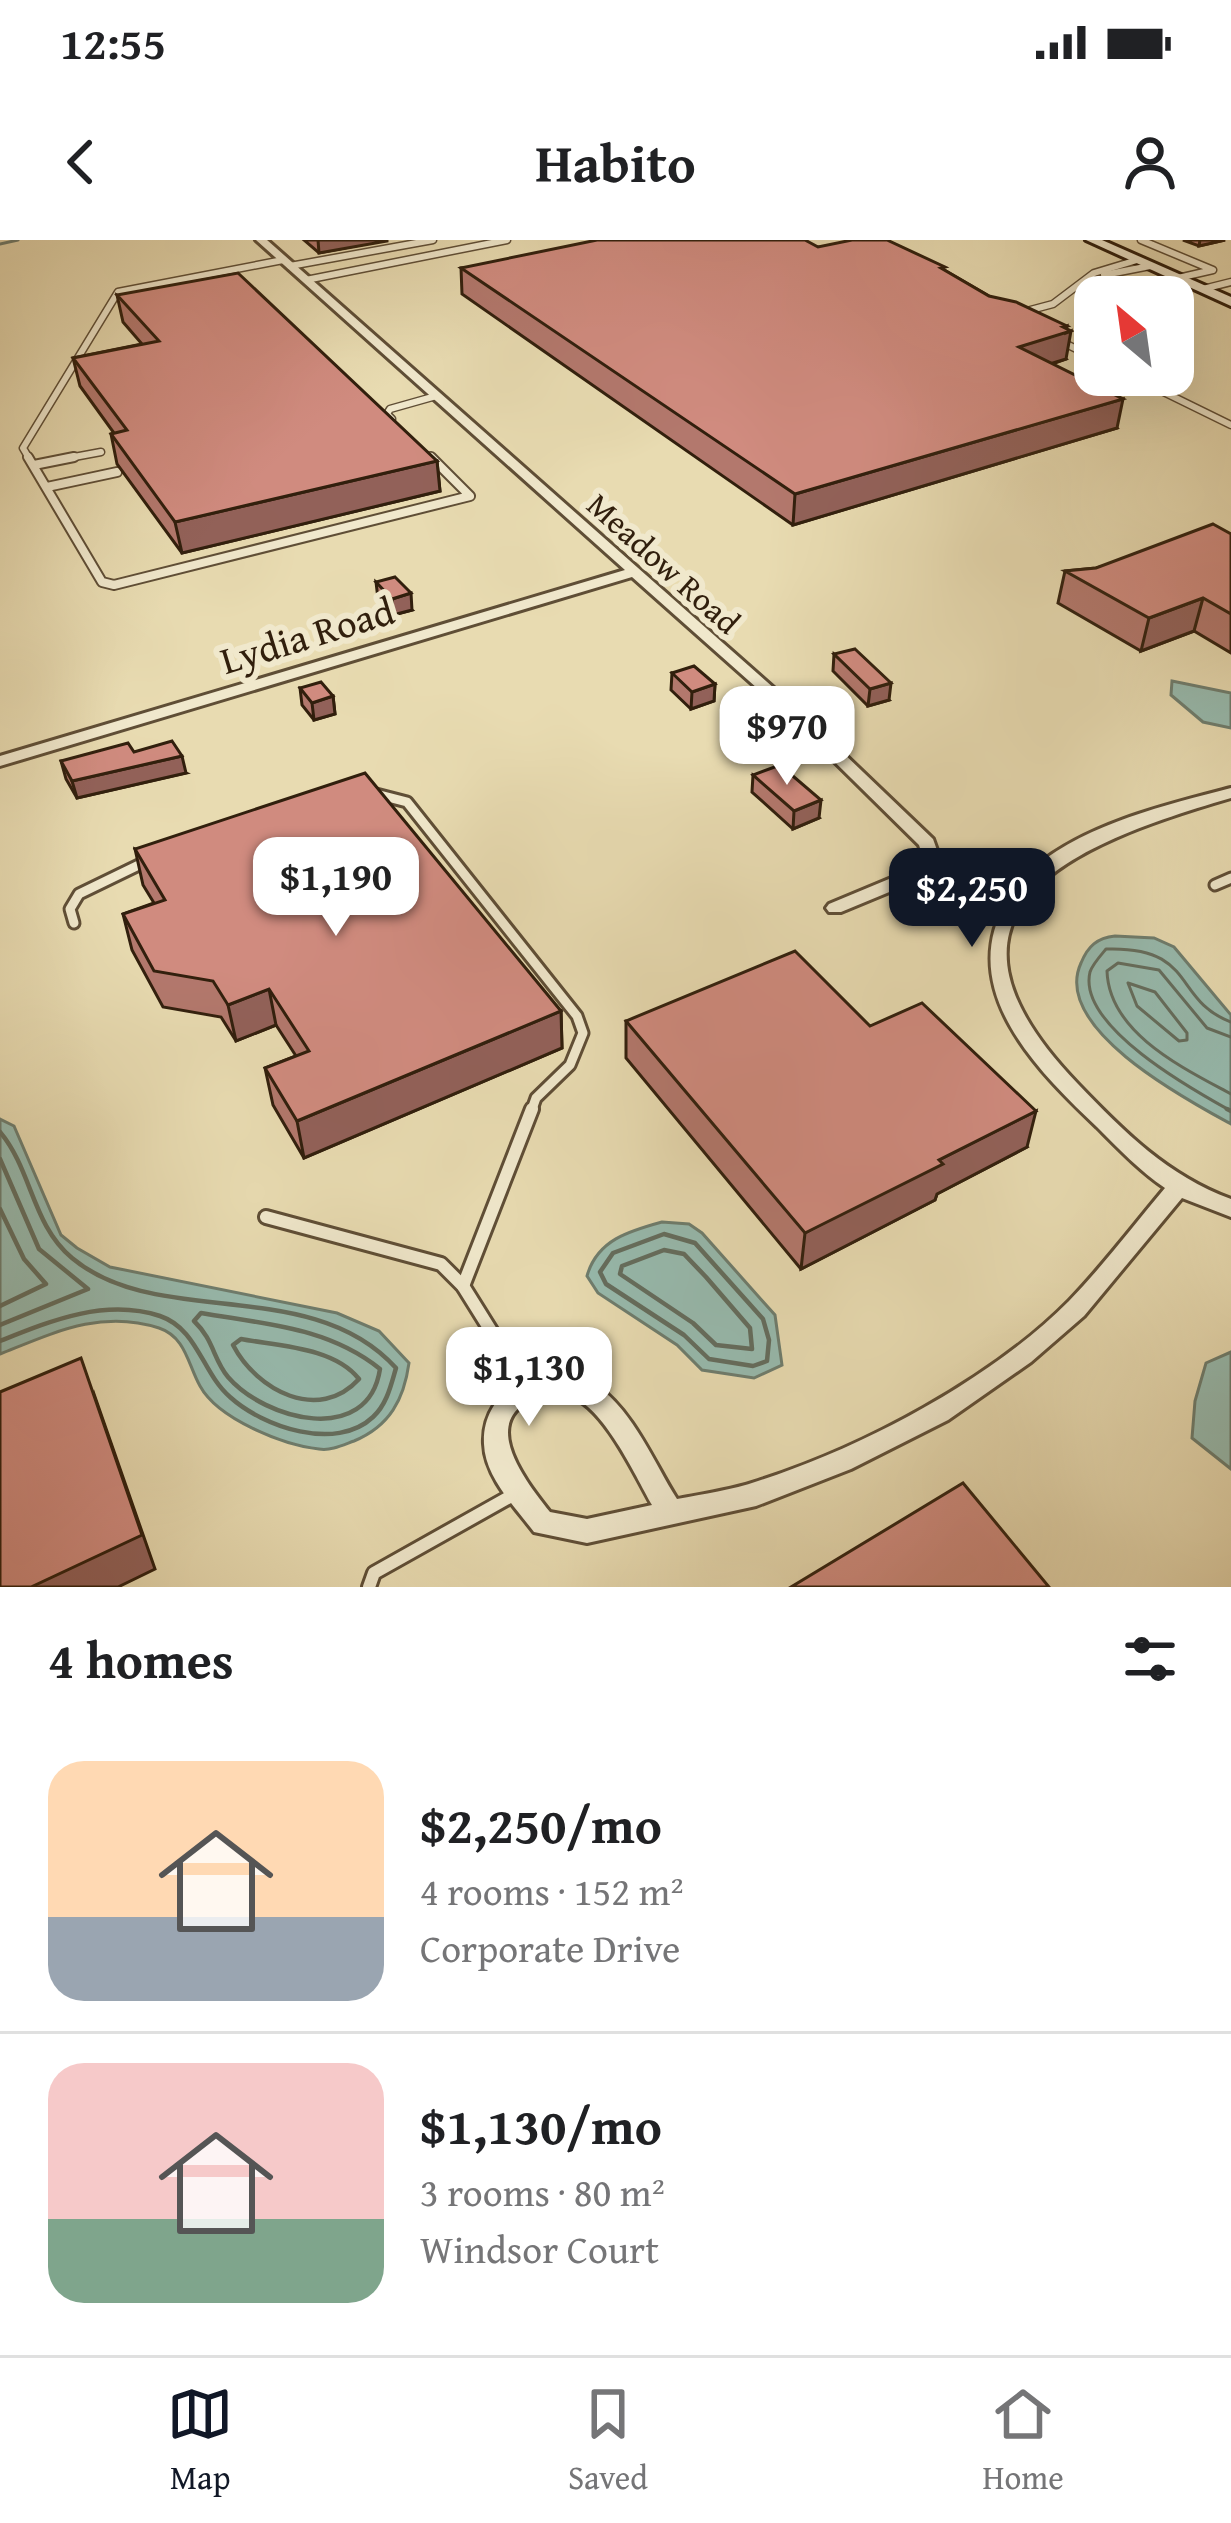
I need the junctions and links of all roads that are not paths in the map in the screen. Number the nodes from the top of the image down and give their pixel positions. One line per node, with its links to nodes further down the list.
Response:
1 (261, 240): 6 (street, Meadow Road)
2 (433, 240): 6 (lane)
3 (507, 240): 11 (lane)
4 (1092, 240): 7 (street)
5 (1141, 240): 10 (lane)
6 (287, 263): 11 (street, Meadow Road); 25 (lane)
7 (1143, 263): 8 (lane); 8 (lane); 9 (street)
8 (1092, 274): 16 (lane)
9 (1173, 276)
10 (1187, 276)
11 (306, 280): 19 (street, Meadow Road)
12 (1231, 282): 14 (lane)
13 (1194, 285): 14 (street)
14 (1202, 289): 15 (street)
15 (1231, 302)
16 (1028, 325)
17 (1056, 339): 18 (lane)
18 (1074, 348)
19 (436, 396): 22 (lane); 28 (street, Meadow Road)
20 (1173, 396): 21 (lane)
21 (1231, 424)
22 (403, 430)
23 (420, 447): 27 (lane)
24 (101, 452): 25 (lane)
25 (34, 465): 27 (lane)
26 (117, 472): 27 (lane)
27 (47, 487)
28 (634, 572): 29 (street, Lydia Road); 35 (street, Meadow Road)
29 (0, 760)
30 (1231, 793): 37 (street)
31 (354, 794): 40 (lane)
32 (167, 854): 36 (lane)
33 (1231, 878): 34 (lane)
34 (1215, 885)
35 (835, 908)
36 (74, 923)
37 (1179, 1187): 38 (street); 43 (street)
38 (1231, 1208)
39 (266, 1217): 40 (lane)
40 (463, 1286): 41 (lane)
41 (526, 1387): 42 (street); 43 (street)
42 (518, 1492): 43 (street); 44 (lane)
43 (670, 1511)
44 (369, 1587)

